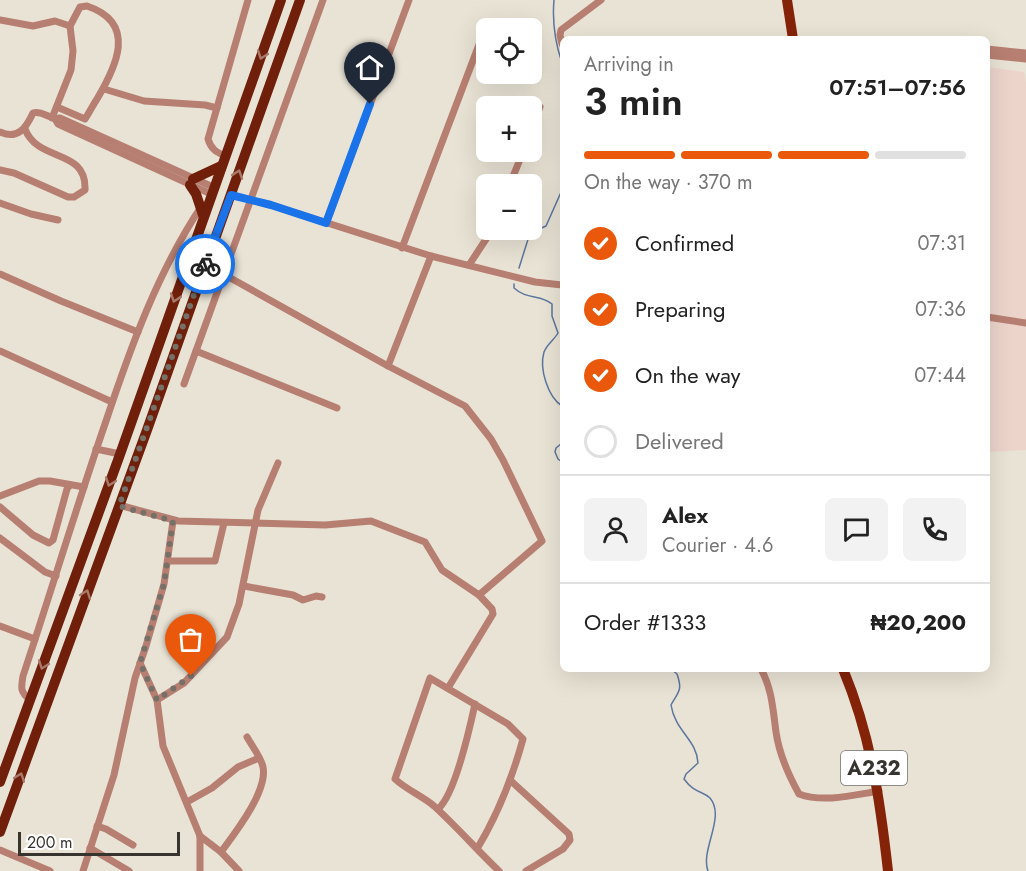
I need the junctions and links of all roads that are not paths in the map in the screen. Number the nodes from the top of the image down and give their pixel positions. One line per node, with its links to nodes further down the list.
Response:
1 (281, 0): 25 (highway, one-way to 25)
2 (300, 0): 29 (highway, one-way to 2)
3 (323, 0): 30 (street)
4 (409, 0): 34 (street)
5 (601, 0): 11 (street)
6 (780, 0): 12 (main road)
7 (787, 0): 13 (main road)
8 (245, 1): 21 (street)
9 (0, 20): 10 (street)
10 (70, 26): 19 (street); 20 (street)
11 (560, 36)
12 (786, 36)
13 (792, 36)
14 (990, 49): 16 (street)
15 (476, 52): 36 (street)
16 (1026, 53)
17 (990, 55): 18 (street)
18 (1026, 59)
19 (104, 89): 20 (street); 21 (street)
20 (57, 107): 22 (street)
21 (217, 108): 25 (street)
22 (53, 118): 23 (street); 27 (street)
23 (25, 129): 24 (street); 26 (street)
24 (0, 132)
25 (223, 161): 27 (highway); 28 (highway)
26 (0, 170)
27 (192, 182): 28 (street); 32 (highway)
28 (212, 191): 32 (highway)
29 (231, 195): 30 (street); 57 (highway)
30 (251, 201): 34 (street); 40 (street)
31 (0, 203): 33 (street)
32 (202, 211): 44 (street); 52 (highway, one-way to 52)
33 (58, 220)
34 (326, 223): 36 (street)
35 (485, 240): 38 (street)
36 (402, 248): 37 (street)
37 (430, 256): 38 (street); 47 (street)
38 (469, 265): 41 (street)
39 (0, 274): 44 (street)
40 (225, 274): 46 (street); 47 (street)
41 (560, 285)
42 (990, 317): 43 (street)
43 (1026, 323)
44 (138, 332): 49 (street)
45 (0, 351): 49 (street)
46 (196, 351): 48 (street); 50 (street)
47 (388, 366): 66 (street)
48 (184, 384)
49 (112, 402): 51 (street)
50 (337, 408)
51 (96, 449): 52 (street); 55 (street)
52 (120, 454): 75 (highway, one-way to 75)
53 (278, 463): 61 (street)
54 (70, 485): 55 (street); 56 (street); 58 (street)
55 (84, 487): 64 (street)
56 (0, 496)
57 (119, 506): 59 (street); 86 (highway, one-way to 57)
58 (0, 507)
59 (173, 521): 60 (street); 63 (street)
60 (224, 523): 61 (street); 63 (street)
61 (254, 524): 65 (street); 66 (street)
62 (0, 538): 64 (street)
63 (168, 561): 70 (street)
64 (56, 576): 69 (street)
65 (244, 586): 67 (street); 76 (street)
66 (479, 595): 74 (street)
67 (322, 597)
68 (0, 626): 69 (street)
69 (35, 639): 75 (street)
70 (140, 663): 76 (street); 85 (street)
71 (762, 672): 82 (street)
72 (844, 672): 82 (main road, A232)
73 (852, 672): 101 (main road, A232)
74 (448, 688): 77 (street); 84 (street)
75 (30, 700): 81 (highway)
76 (157, 700): 83 (street)
77 (475, 704): 80 (street); 84 (street)
78 (247, 737): 79 (street)
79 (259, 758): 83 (street); 92 (street)
80 (510, 780): 90 (street); 99 (street)
81 (0, 782)
82 (879, 791): 100 (main road, A232)
83 (188, 802): 87 (street)
84 (438, 809): 90 (street)
85 (97, 826): 88 (street); 89 (street)
86 (0, 832)
87 (200, 836): 92 (street); 96 (street)
88 (133, 845)
89 (90, 848): 94 (street); 95 (street)
90 (477, 849): 98 (street)
91 (0, 850): 93 (street)
92 (221, 852): 97 (street)
93 (50, 871)
94 (83, 871)
95 (129, 871)
96 (200, 871)
97 (239, 871)
98 (499, 871)
99 (526, 871)
100 (888, 871)
101 (895, 871)

